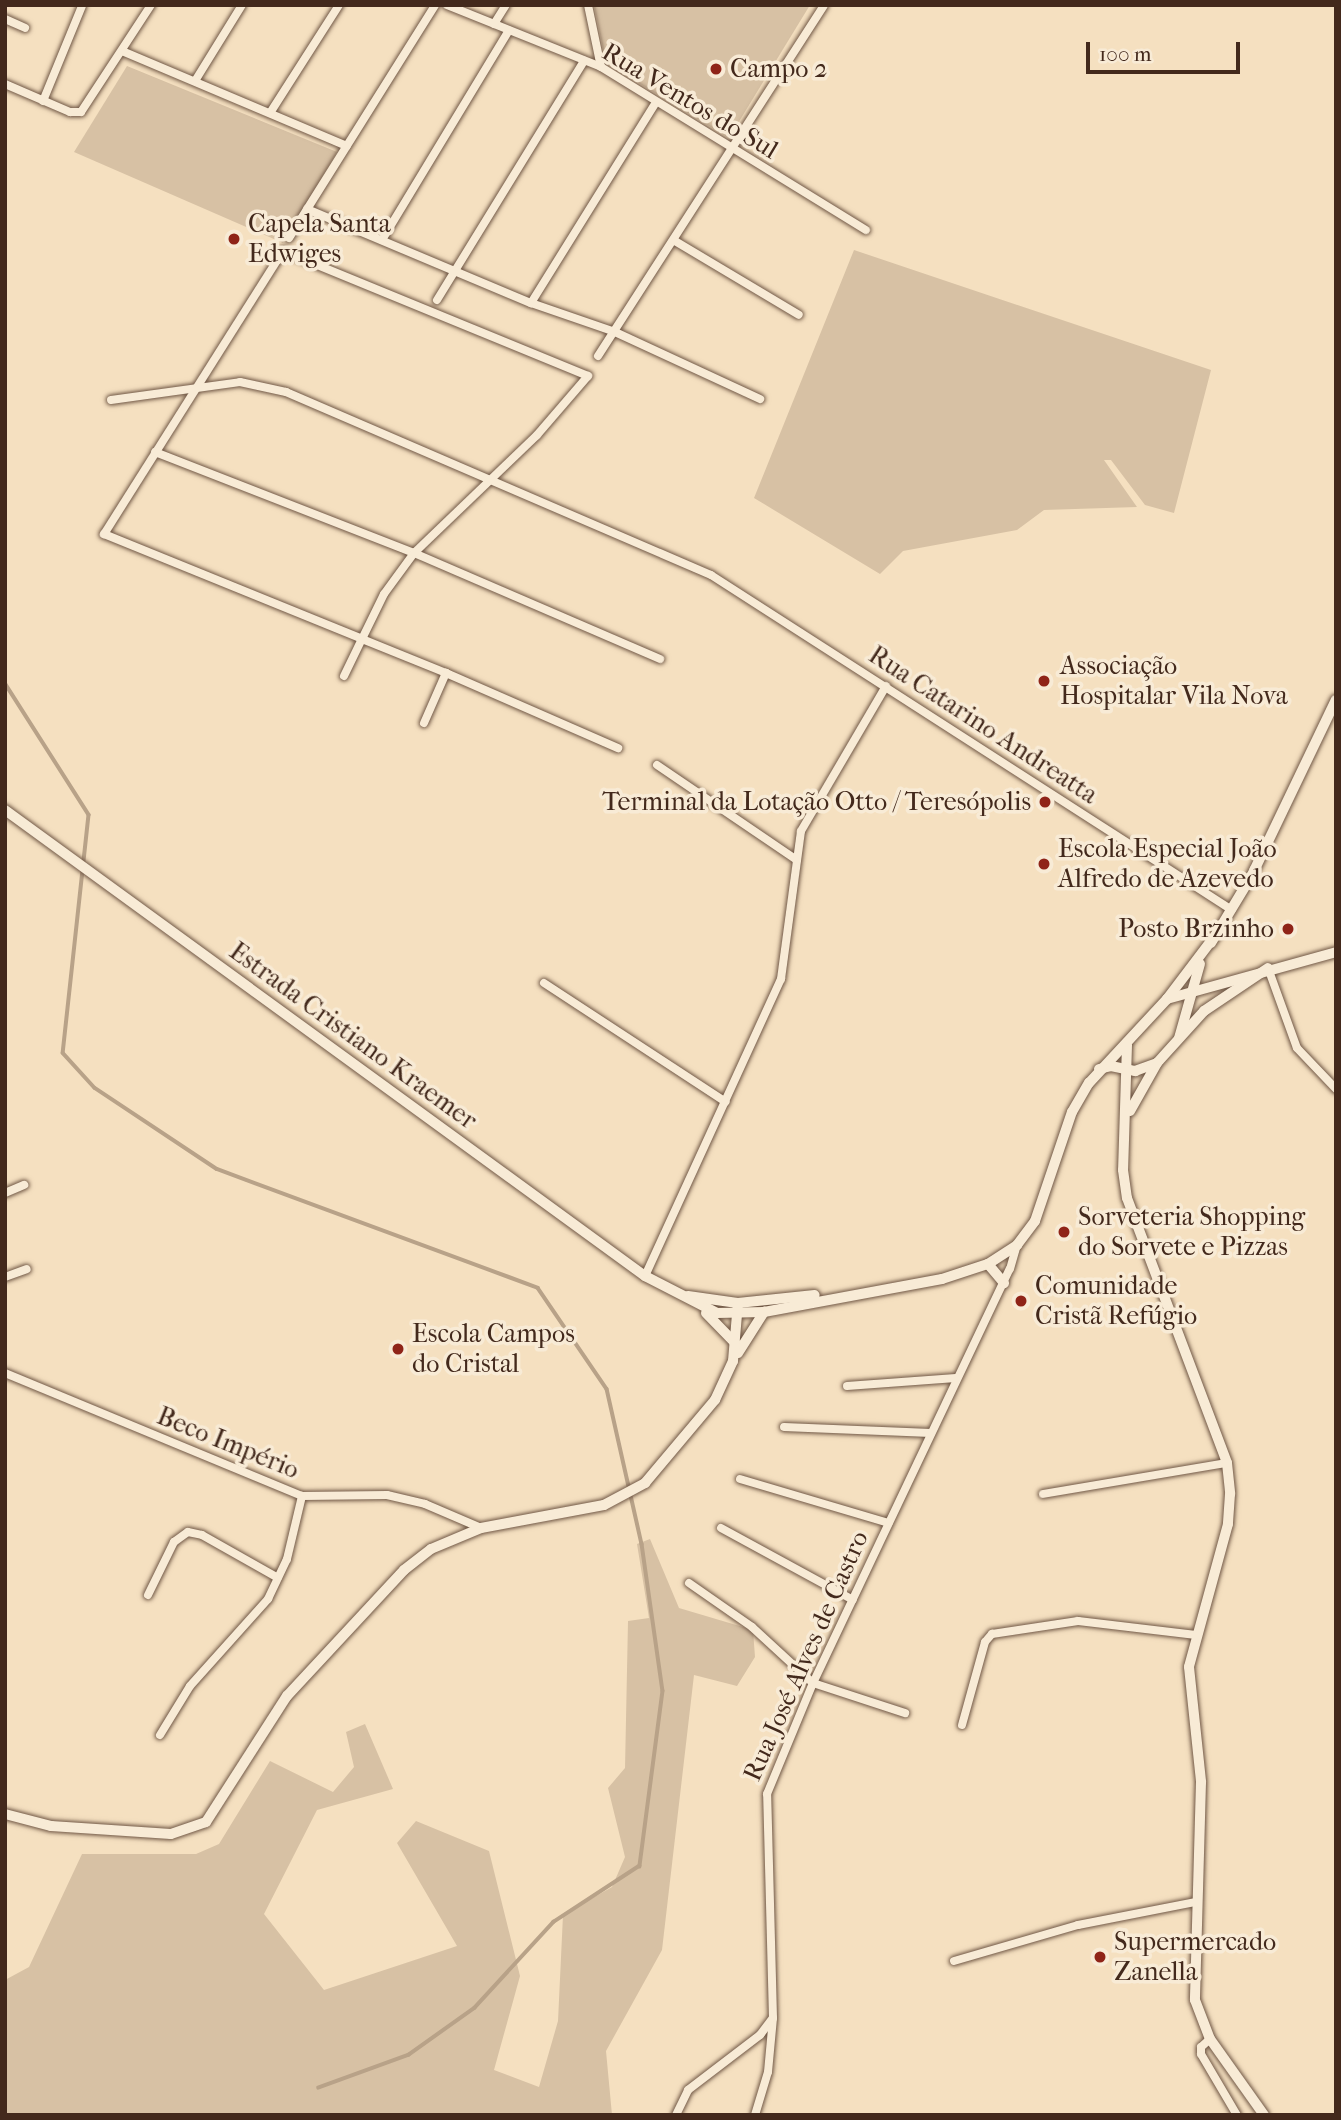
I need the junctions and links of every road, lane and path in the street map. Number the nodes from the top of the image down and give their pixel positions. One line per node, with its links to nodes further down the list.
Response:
1 (151, 5): 14 (street)
2 (242, 5): 17 (street)
3 (339, 5): 21 (street)
4 (435, 5): 22 (street)
5 (447, 5): 11 (street, Rua Ventos do Sul)
6 (506, 5): 11 (street)
7 (588, 5): 16 (street)
8 (824, 5): 23 (street)
9 (82, 6): 19 (street)
10 (5, 19): 12 (street)
11 (494, 24): 13 (street, Rua Ventos do Sul)
12 (25, 28)
13 (509, 30): 15 (street, Rua Ventos do Sul); 27 (street)
14 (122, 51): 17 (street); 19 (street)
15 (584, 61): 16 (street, Rua Ventos do Sul); 29 (street)
16 (601, 68): 20 (street, Rua Ventos do Sul)
17 (195, 81): 21 (street)
18 (5, 85): 19 (street)
19 (43, 101)
20 (655, 104): 23 (street, Rua Ventos do Sul); 31 (street)
21 (270, 113): 22 (street)
22 (347, 146): 24 (street)
23 (733, 150): 25 (street, Rua Ventos do Sul); 28 (street)
24 (307, 209): 26 (street); 27 (street)
25 (866, 230)
26 (289, 238)
27 (382, 240): 29 (street)
28 (674, 241): 32 (street); 33 (street)
29 (454, 271): 30 (street); 31 (street)
30 (437, 300)
31 (531, 303): 33 (street)
32 (799, 315)
33 (615, 331): 34 (street); 36 (street)
34 (598, 356)
35 (198, 385): 37 (street, Rua Catarino Andreatta); 38 (street); 39 (street, Rua Catarino Andreatta); 39 (street)
36 (760, 399)
37 (111, 400)
38 (155, 452): 40 (street); 41 (street)
39 (490, 477): 40 (street); 45 (street, Rua Catarino Andreatta)
40 (414, 553): 41 (street); 42 (street)
41 (362, 639): 43 (street); 44 (street)
42 (660, 659)
43 (446, 673): 47 (street); 48 (street)
44 (344, 676)
45 (886, 687): 51 (street); 52 (street, Rua Catarino Andreatta)
46 (1336, 700): 52 (main road)
47 (424, 723)
48 (618, 748)
49 (657, 765): 51 (street)
50 (5, 810): 73 (main road, Estrada Cristiano Kraemer)
51 (797, 860): 65 (street)
52 (1232, 910): 53 (main road)
53 (1214, 937): 57 (main road); 58 (main road, Estrada Cristiano Kraemer)
54 (1336, 952): 55 (main road)
55 (1268, 968): 57 (main road); 59 (main road); 64 (street)
56 (544, 983): 65 (street)
57 (1191, 991): 58 (main road); 59 (main road)
58 (1167, 999): 60 (main road, Estrada Cristiano Kraemer)
59 (1179, 1038): 61 (main road)
60 (1130, 1039): 62 (main road, Estrada Cristiano Kraemer); 63 (main road)
61 (1157, 1063): 63 (main road); 66 (main road)
62 (1100, 1069): 63 (main road); 69 (main road, Estrada Cristiano Kraemer)
63 (1127, 1070): 66 (main road)
64 (1336, 1089)
65 (726, 1102): 73 (street)
66 (1126, 1120): 88 (main road)
67 (23, 1185): 68 (street)
68 (5, 1193)
69 (1017, 1245): 70 (main road, Estrada Cristiano Kraemer); 75 (street, Rua José Alves de Castro)
70 (1004, 1255): 71 (main road, Estrada Cristiano Kraemer); 75 (street, Rua José Alves de Castro)
71 (988, 1264): 75 (main road); 77 (main road, Estrada Cristiano Kraemer)
72 (27, 1269): 74 (street)
73 (645, 1276): 76 (main road, Estrada Cristiano Kraemer)
74 (5, 1277)
75 (1003, 1283): 84 (street, Rua José Alves de Castro)
76 (678, 1293): 78 (main road, Estrada Cristiano Kraemer); 79 (main road, Estrada Cristiano Kraemer)
77 (849, 1294): 79 (main road, Estrada Cristiano Kraemer); 80 (main road, Estrada Cristiano Kraemer)
78 (698, 1307): 79 (main road, Estrada Cristiano Kraemer); 81 (main road)
79 (738, 1309): 80 (main road, Estrada Cristiano Kraemer); 81 (main road)
80 (764, 1312): 82 (main road)
81 (736, 1344): 82 (main road)
82 (733, 1361): 93 (main road)
83 (5, 1373): 91 (street, Beco Império)
84 (956, 1378): 85 (street); 87 (street, Rua José Alves de Castro)
85 (847, 1386)
86 (784, 1427): 87 (street)
87 (931, 1433): 92 (street, Rua José Alves de Castro)
88 (1227, 1463): 90 (street); 99 (main road)
89 (740, 1479): 92 (street)
90 (1043, 1494)
91 (302, 1496): 93 (street, Beco Império); 95 (street)
92 (888, 1522): 98 (street, Rua José Alves de Castro)
93 (481, 1528): 104 (main road)
94 (721, 1528): 98 (street)
95 (278, 1578): 97 (street); 103 (street)
96 (689, 1583): 100 (street)
97 (148, 1595)
98 (853, 1600): 100 (street, Rua José Alves de Castro)
99 (1196, 1635): 102 (street); 105 (main road)
100 (813, 1683): 101 (street); 107 (street, Rua José Alves de Castro)
101 (905, 1713)
102 (962, 1725)
103 (160, 1735)
104 (5, 1814)
105 (1195, 1902): 106 (street); 108 (main road)
106 (954, 1961)
107 (773, 2018): 109 (street); 110 (street, Rua José Alves de Castro)
108 (1210, 2039): 111 (street); 112 (main road)
109 (676, 2115)
110 (755, 2115)
111 (1237, 2115)
112 (1265, 2115)

